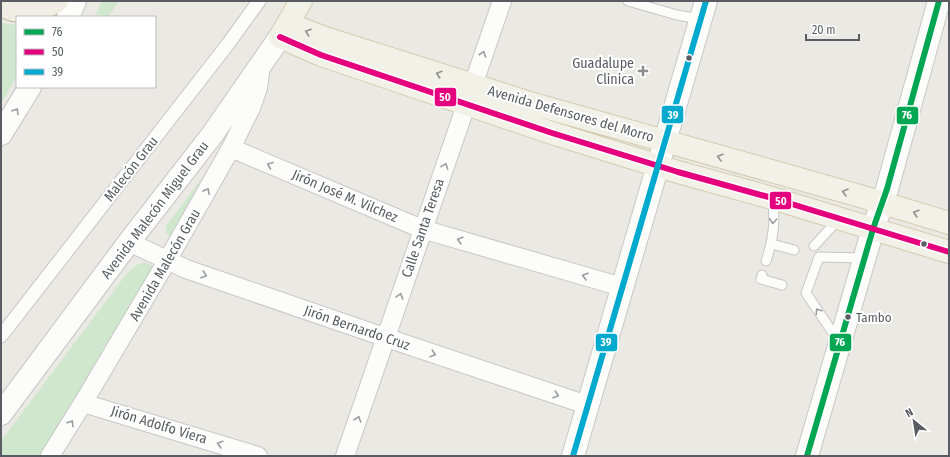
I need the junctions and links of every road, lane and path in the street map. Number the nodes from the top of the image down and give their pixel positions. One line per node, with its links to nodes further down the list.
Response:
1 (57, 1): 8 (highway)
2 (75, 1): 10 (street)
3 (259, 1): 36 (street, Malecón Grau)
4 (300, 1): 11 (main road, Avenida Malecón Miguel Grau)
5 (502, 1): 14 (street, Calle Santa Teresa, one-way to 5)
6 (628, 1): 9 (lane)
7 (939, 1): 20 (street)
8 (1, 4)
9 (703, 10): 16 (street)
10 (68, 16)
11 (284, 31): 12 (street, Avenida Malecón Miguel Grau); 14 (main road, Avenida Defensores del Morro)
12 (261, 65): 17 (street, Avenida Malecón Grau); 25 (street, Avenida Malecón Miguel Grau)
13 (29, 88): 15 (street, one-way to 13)
14 (469, 94): 16 (main road, Avenida Defensores del Morro); 18 (main road, Avenida Defensores del Morro); 23 (street, Calle Santa Teresa, one-way to 14)
15 (1, 134)
16 (665, 141): 18 (street); 20 (main road, Avenida Defensores del Morro, one-way to 16)
17 (231, 148): 23 (street, Jirón José M. Vilchez, one-way to 17); 31 (street, Avenida Malecón Grau, one-way to 17)
18 (658, 166): 19 (main road, Avenida Defensores del Morro); 35 (street)
19 (772, 198): 21 (main road, Avenida Defensores del Morro); 26 (lane, one-way to 26)
20 (882, 203): 22 (main road, Avenida Defensores del Morro, one-way to 20); 24 (street)
21 (839, 219): 24 (main road, Avenida Defensores del Morro); 27 (lane)
22 (949, 223)
23 (422, 228): 35 (street, Jirón José M. Vilchez, one-way to 23); 37 (street, Calle Santa Teresa, one-way to 23)
24 (873, 229): 29 (main road, Avenida Defensores del Morro); 30 (street)
25 (129, 242): 31 (street, Jirón Bernardo Cruz); 41 (street, Avenida Malecón Miguel Grau)
26 (772, 244): 28 (lane); 32 (lane)
27 (814, 246)
28 (794, 250)
29 (949, 252)
30 (865, 258): 38 (street); 38 (lane, one-way to 30)
31 (168, 261): 37 (street, Jirón Bernardo Cruz, one-way to 37); 39 (street, Avenida Malecón Grau)
32 (766, 261)
33 (762, 275): 34 (lane)
34 (782, 286)
35 (622, 287): 40 (street)
36 (1, 336)
37 (386, 338): 40 (street, Jirón Bernardo Cruz, one-way to 40); 44 (street, Calle Santa Teresa, one-way to 37)
38 (840, 343): 46 (street)
39 (83, 403): 42 (street, Avenida Malecón Grau, one-way to 39); 43 (street, Jirón Adolfo Viera, one-way to 39)
40 (588, 405): 45 (street)
41 (1, 414)
42 (50, 456)
43 (258, 456)
44 (345, 456)
45 (573, 456)
46 (807, 456)

